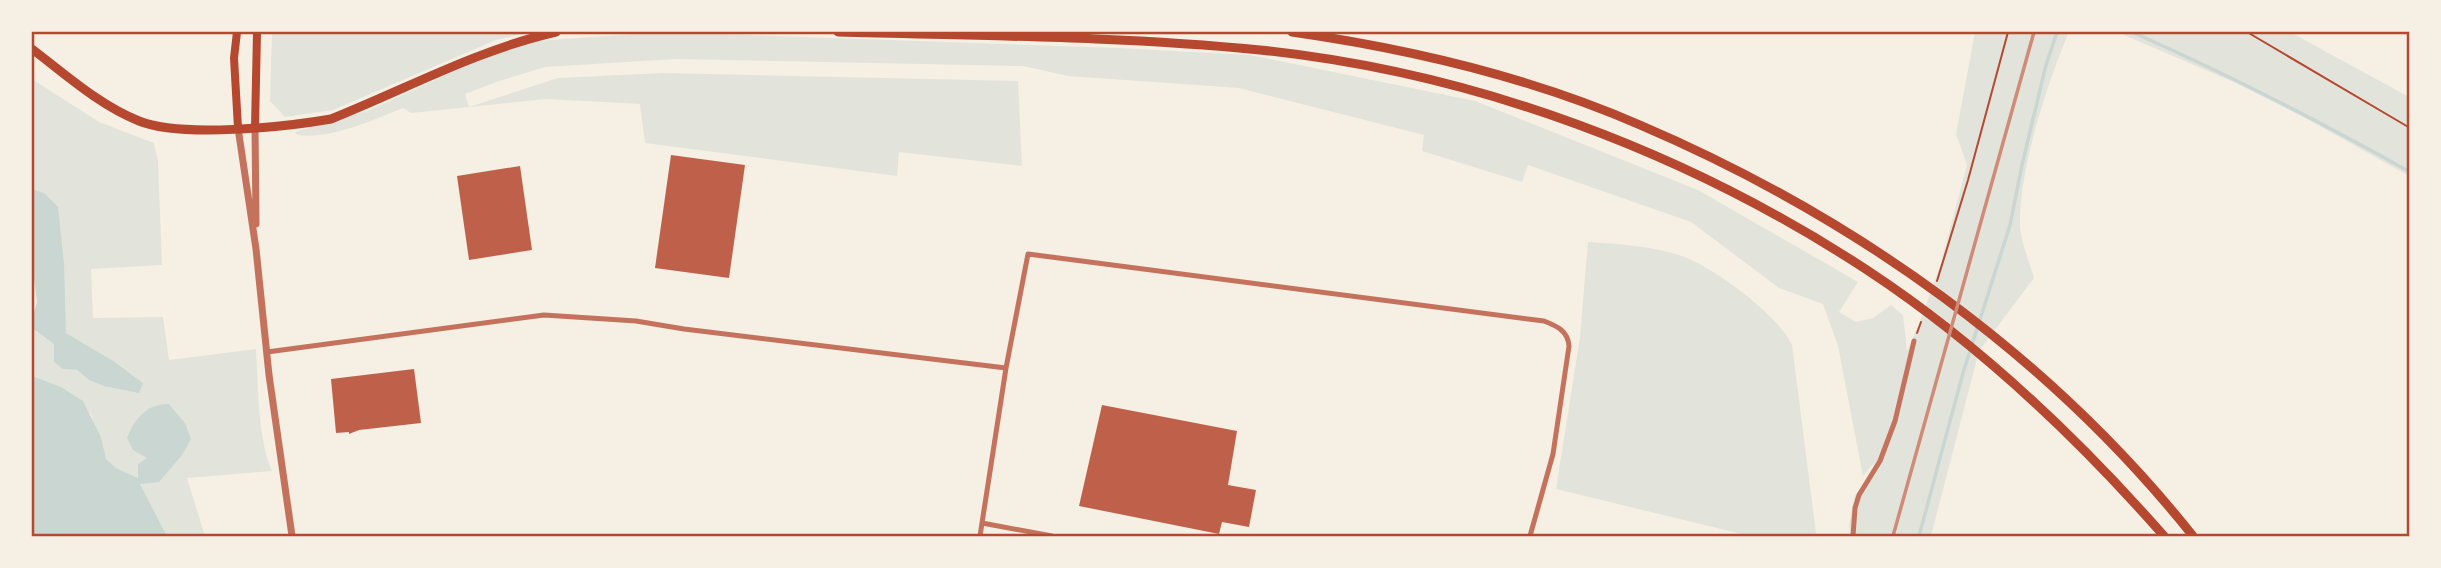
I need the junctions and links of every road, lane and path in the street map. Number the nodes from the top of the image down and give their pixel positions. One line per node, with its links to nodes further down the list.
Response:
1 (237, 32): 10 (main road)
2 (257, 32): 9 (main road)
3 (556, 32): 9 (main road)
4 (838, 32): 24 (main road)
5 (1292, 32): 25 (main road)
6 (2008, 32): 13 (path)
7 (2247, 32): 11 (path)
8 (32, 49): 10 (main road)
9 (255, 127): 10 (main road); 12 (street)
10 (238, 128): 12 (street)
11 (2410, 128)
12 (256, 249): 16 (street)
13 (1934, 289)
14 (1924, 315): 15 (path)
15 (1914, 341): 23 (street)
16 (267, 352): 17 (street); 19 (street)
17 (1006, 368): 18 (street); 22 (street)
18 (982, 523): 20 (street); 21 (street)
19 (292, 537)
20 (979, 537)
21 (1052, 537)
22 (1530, 537)
23 (1853, 537)
24 (2164, 537)
25 (2193, 537)

